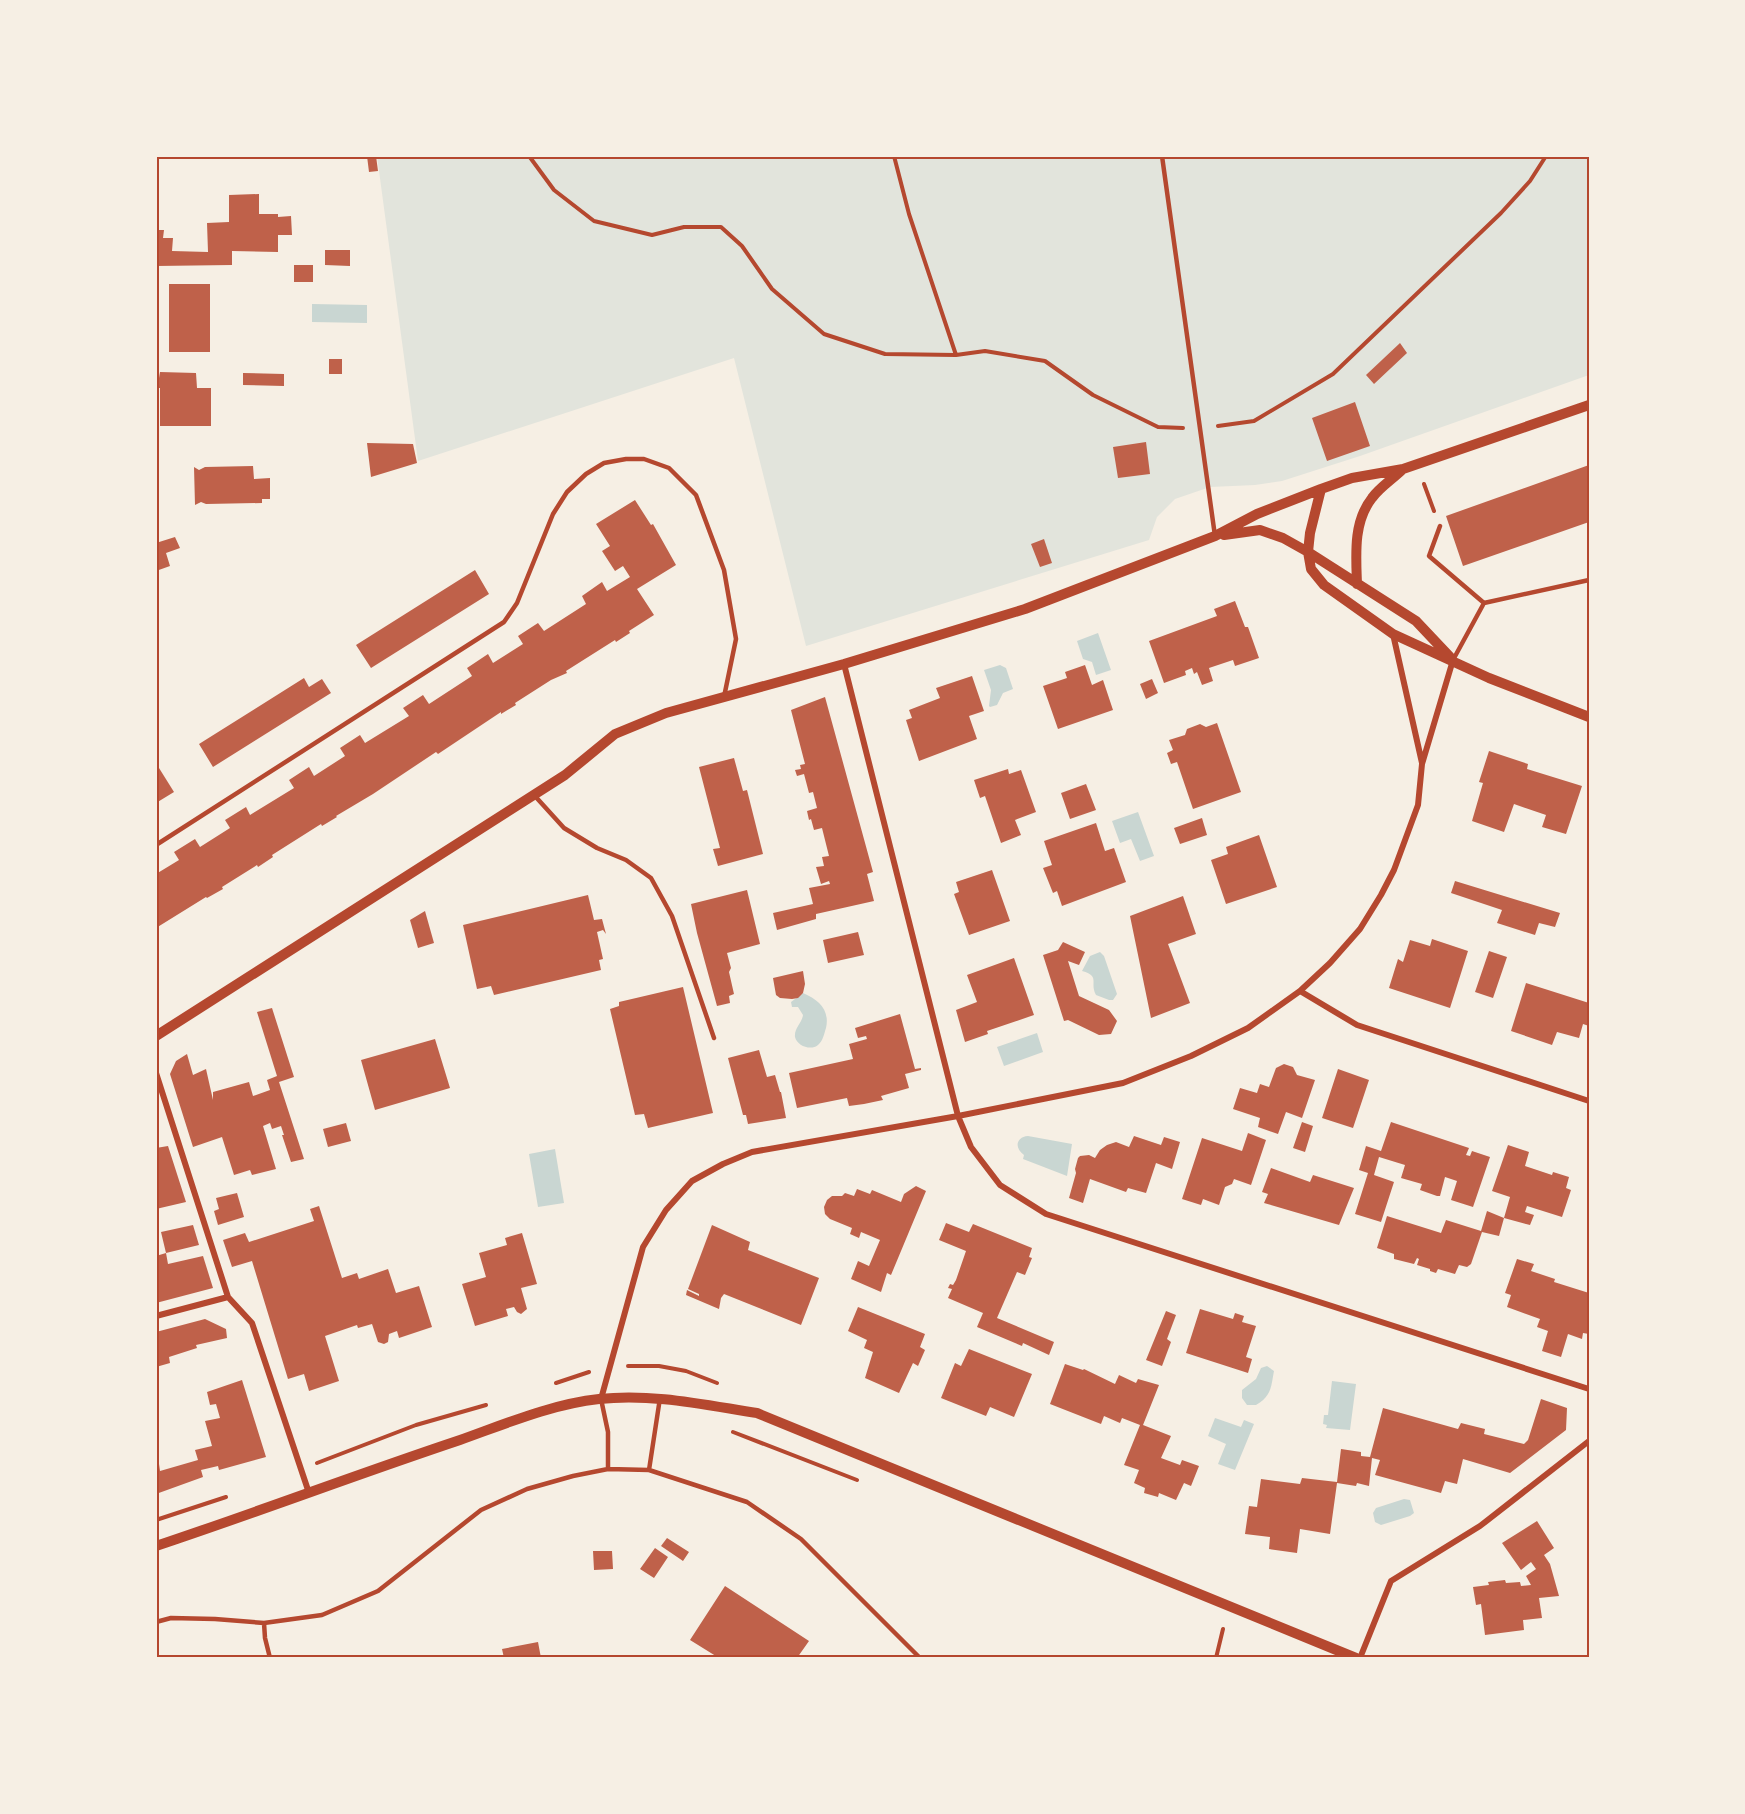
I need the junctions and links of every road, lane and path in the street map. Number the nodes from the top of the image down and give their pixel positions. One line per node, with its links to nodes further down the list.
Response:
1 (529, 156): 5 (path)
2 (894, 156): 5 (path)
3 (1162, 156): 7 (lane)
4 (1546, 156): 7 (path)
5 (956, 355): 7 (path)
6 (1589, 405): 8 (street)
7 (1201, 428): 12 (lane)
8 (1415, 464): 9 (street); 11 (path)
9 (1403, 469): 10 (street); 15 (street)
10 (1321, 489): 12 (street); 13 (street)
11 (1440, 526): 16 (lane)
12 (1215, 536): 13 (street); 19 (street)
13 (1308, 552): 15 (street); 17 (street)
14 (1589, 580): 16 (lane)
15 (1357, 584): 18 (street)
16 (1484, 603): 18 (lane)
17 (1393, 634): 18 (street); 22 (street)
18 (1453, 660): 21 (street); 22 (street)
19 (844, 664): 20 (street); 30 (street)
20 (724, 697): 23 (street); 24 (lane)
21 (1589, 717)
22 (1422, 764): 25 (street)
23 (534, 795): 26 (street); 27 (lane)
24 (156, 845)
25 (1300, 991): 29 (street); 30 (street)
26 (156, 1036)
27 (714, 1038)
28 (156, 1073): 31 (street)
29 (1589, 1101)
30 (958, 1116): 33 (street); 36 (street)
31 (228, 1297): 32 (street); 44 (street)
32 (156, 1316)
33 (609, 1365): 34 (path); 35 (path); 38 (street)
34 (548, 1386)
35 (724, 1386)
36 (1589, 1389)
37 (660, 1398): 38 (street); 43 (lane); 54 (street)
38 (601, 1399): 42 (lane); 44 (street)
39 (496, 1402): 41 (path)
40 (1589, 1441): 55 (street)
41 (326, 1460)
42 (608, 1469): 43 (lane); 49 (lane)
43 (649, 1470): 52 (lane)
44 (309, 1494): 47 (street)
45 (229, 1496): 46 (path)
46 (156, 1520)
47 (156, 1546)
48 (156, 1622): 49 (lane)
49 (264, 1623): 51 (lane)
50 (1223, 1629): 53 (path)
51 (270, 1658)
52 (920, 1658)
53 (1216, 1658)
54 (1356, 1658)
55 (1360, 1658)

